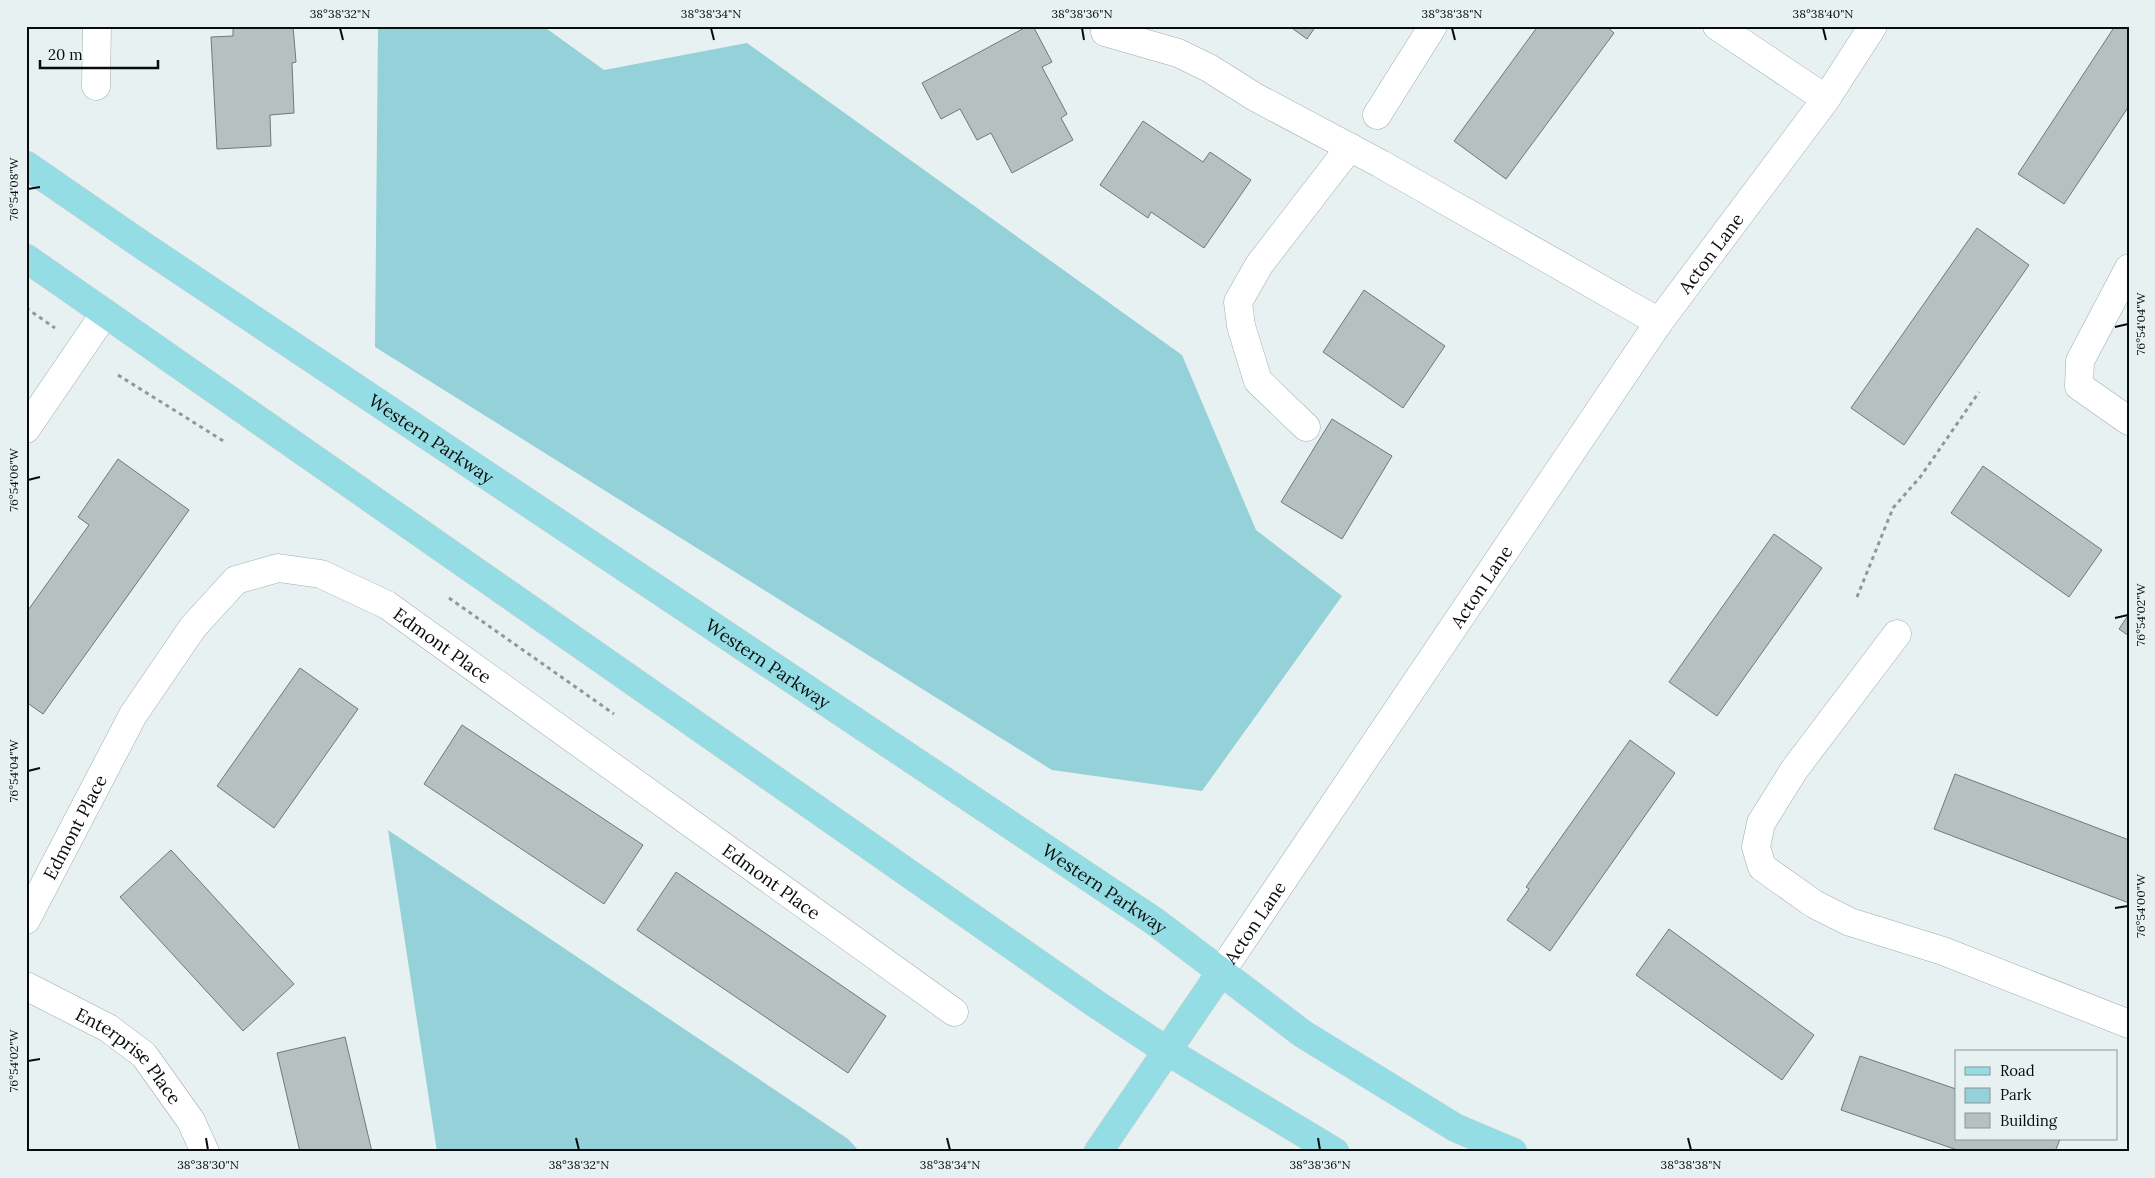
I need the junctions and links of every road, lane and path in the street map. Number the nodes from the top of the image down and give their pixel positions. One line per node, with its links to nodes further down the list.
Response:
1 (97, 26): 6 (street)
2 (1433, 26): 8 (street)
3 (1717, 26): 7 (street)
4 (1873, 26): 7 (street, Acton Lane)
5 (1105, 32): 9 (street)
6 (96, 86)
7 (1826, 98): 15 (street, Acton Lane)
8 (1377, 115)
9 (1350, 147): 15 (street); 20 (street)
10 (26, 165): 26 (main road, Western Parkway)
11 (26, 258): 14 (main road)
12 (2129, 268): 19 (street)
13 (26, 308): 16 (path)
14 (105, 313): 21 (street); 30 (main road)
15 (1658, 322): 26 (street, Acton Lane)
16 (58, 330)
17 (118, 375): 22 (path)
18 (1979, 392): 23 (path)
19 (2129, 421)
20 (1306, 427)
21 (26, 429)
22 (232, 446)
23 (1857, 597)
24 (1897, 634): 29 (street)
25 (26, 920): 28 (street, Edmont Place)
26 (1221, 972): 30 (main road, Acton Lane); 36 (main road, Western Parkway)
27 (26, 986): 31 (street, Enterprise Place)
28 (954, 1012)
29 (2129, 1024)
30 (1167, 1051): 32 (main road, Acton Lane); 35 (main road)
31 (205, 1152)
32 (1098, 1152)
33 (1214, 1152): 34 (path)
34 (1244, 1152)
35 (1335, 1152)
36 (1513, 1152)

